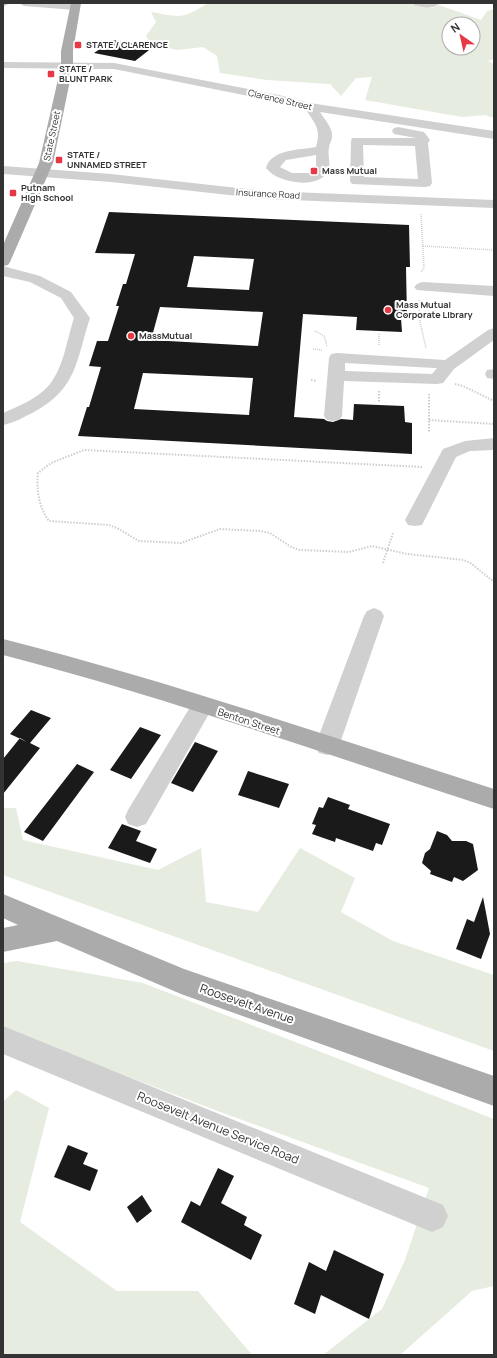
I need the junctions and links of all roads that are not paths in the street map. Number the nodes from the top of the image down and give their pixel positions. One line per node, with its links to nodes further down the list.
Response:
1 (24, 3): 4 (street)
2 (418, 3): 3 (street)
3 (432, 4)
4 (76, 5): 5 (main road, State Street)
5 (67, 51): 6 (street); 8 (main road, State Street)
6 (53, 52)
7 (3, 65): 8 (street, Clarence Street)
8 (67, 66): 9 (street, Clarence Street); 16 (main road, State Street)
9 (310, 107): 10 (street, Clarence Street); 11 (street); 13 (street)
10 (494, 135)
11 (336, 137): 12 (street); 14 (street)
12 (357, 141): 13 (street); 17 (street)
13 (421, 142): 17 (street)
14 (322, 150)
15 (3, 170): 16 (street, Insurance Road)
16 (42, 174): 18 (street, Insurance Road); 20 (main road, State Street)
17 (393, 182): 18 (street)
18 (393, 200): 19 (street, Insurance Road)
19 (494, 204)
20 (3, 262)
21 (3, 271): 26 (street)
22 (422, 287): 23 (street)
23 (494, 291)
24 (494, 333): 25 (street)
25 (334, 416)
26 (3, 420)
27 (494, 444): 28 (street)
28 (415, 520)
29 (374, 616): 32 (street)
30 (3, 647): 31 (main road, Benton Street)
31 (203, 705): 32 (main road, Benton Street); 34 (street)
32 (327, 746): 33 (main road, Benton Street)
33 (494, 800)
34 (137, 817)
35 (3, 906): 36 (main road, Roosevelt Avenue)
36 (58, 929): 37 (main road); 39 (main road, Roosevelt Avenue)
37 (3, 940)
38 (3, 1040): 40 (street, Roosevelt Avenue Service Road)
39 (494, 1091)
40 (432, 1216)

